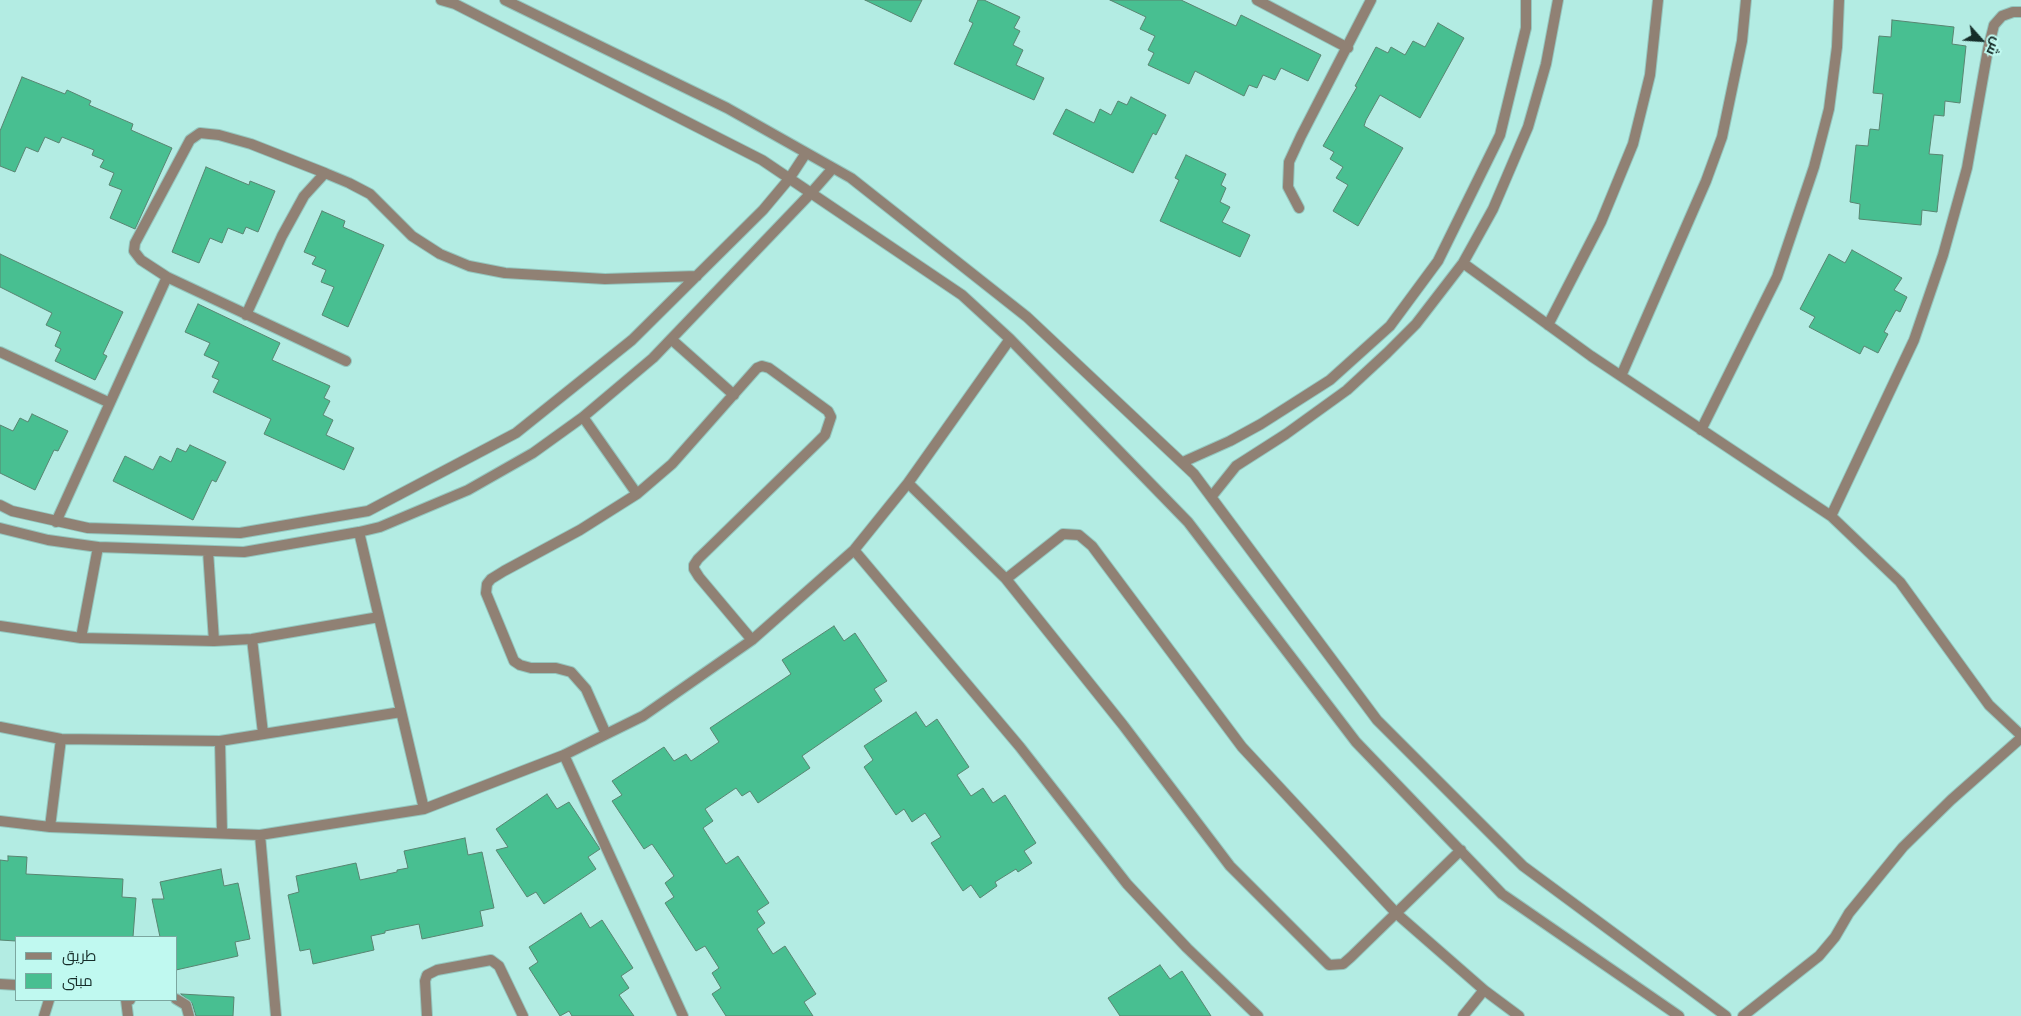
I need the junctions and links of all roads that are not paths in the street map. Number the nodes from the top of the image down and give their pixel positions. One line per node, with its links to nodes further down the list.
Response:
1 (441, 0): 15 (street)
2 (504, 0): 12 (street)
3 (1257, 0): 11 (street)
4 (1371, 0): 11 (street)
5 (1526, 0): 32 (street)
6 (1558, 0): 18 (street)
7 (1658, 0): 22 (street)
8 (1746, 0): 27 (street)
9 (1840, 0): 31 (street)
10 (2021, 12): 37 (street)
11 (1348, 48): 17 (street)
12 (806, 153): 13 (street); 15 (street)
13 (832, 168): 16 (street); 32 (street)
14 (325, 173): 19 (street); 20 (street); 21 (street)
15 (789, 178): 16 (street); 19 (street)
16 (811, 193): 23 (street); 24 (street)
17 (1299, 208)
18 (1463, 263): 22 (street); 35 (street)
19 (696, 276): 38 (street)
20 (168, 277): 21 (street); 29 (street)
21 (246, 315): 26 (street)
22 (1548, 325): 27 (street)
23 (671, 339): 28 (street); 30 (street)
24 (1010, 339): 33 (street); 64 (street)
25 (0, 352): 29 (street)
26 (346, 362)
27 (1621, 376): 31 (street)
28 (734, 395): 34 (street); 49 (street)
29 (110, 404): 38 (street)
30 (583, 417): 34 (street); 40 (street)
31 (1701, 430): 37 (street)
32 (1183, 462): 35 (street)
33 (908, 483): 42 (street); 44 (street)
34 (637, 494): 54 (street)
35 (1212, 496): 83 (street)
36 (0, 506): 38 (street)
37 (1831, 516): 55 (street)
38 (56, 522)
39 (0, 528): 41 (street)
40 (359, 532): 43 (street); 45 (street)
41 (98, 546): 43 (street); 47 (street)
42 (854, 550): 49 (street); 79 (street)
43 (208, 551): 50 (street)
44 (1006, 579): 65 (street); 65 (street)
45 (379, 618): 48 (street); 51 (street)
46 (0, 626): 47 (street)
47 (81, 638): 50 (street)
48 (252, 639): 50 (street); 53 (street)
49 (752, 640): 54 (street)
50 (214, 641)
51 (401, 712): 53 (street); 59 (street)
52 (0, 727): 56 (street)
53 (263, 733): 57 (street)
54 (606, 734): 58 (street)
55 (2021, 737): 84 (street)
56 (62, 740): 57 (street); 61 (street)
57 (220, 741): 62 (street)
58 (564, 755): 59 (street); 78 (street)
59 (424, 809): 63 (street)
60 (0, 820): 61 (street)
61 (50, 827): 62 (street)
62 (222, 834): 63 (street)
63 (260, 835): 75 (street)
64 (1461, 850): 65 (street); 82 (street)
65 (1396, 914): 68 (street)
66 (0, 984): 67 (street)
67 (15, 986)
68 (1484, 990): 80 (street); 81 (street)
69 (178, 1000): 74 (street)
70 (48, 1001): 72 (street)
71 (126, 1001): 73 (street)
72 (44, 1016)
73 (128, 1016)
74 (189, 1016)
75 (276, 1016)
76 (427, 1016): 77 (street)
77 (523, 1016)
78 (683, 1016)
79 (1258, 1016)
80 (1463, 1016)
81 (1520, 1016)
82 (1679, 1016)
83 (1726, 1016)
84 (1743, 1016)

